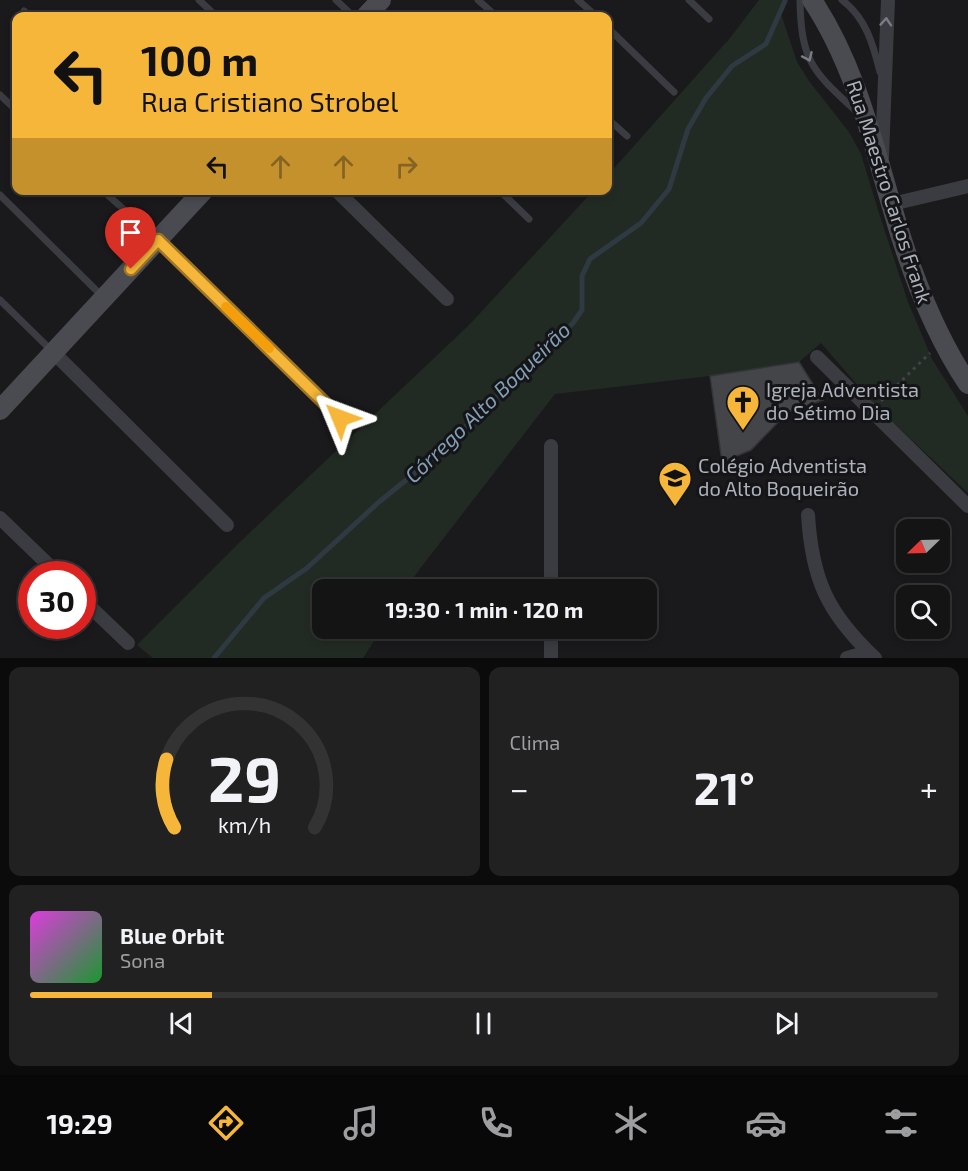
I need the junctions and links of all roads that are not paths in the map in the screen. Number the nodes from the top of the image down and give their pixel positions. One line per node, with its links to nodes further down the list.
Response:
1 (199, 0): 11 (lane)
2 (336, 0): 12 (lane)
3 (381, 0): 13 (main road)
4 (478, 0): 14 (lane)
5 (579, 0): 15 (lane)
6 (689, 0): 16 (lane)
7 (800, 0): 23 (lane, one-way to 23)
8 (812, 0): 23 (main road, Rua Maestro Carlos Frank)
9 (842, 0): 18 (lane)
10 (888, 0): 18 (street, one-way to 10)
11 (212, 12)
12 (349, 12)
13 (370, 12)
14 (492, 12)
15 (592, 12)
16 (709, 19)
17 (612, 32): 19 (lane)
18 (884, 86): 25 (street)
19 (674, 92)
20 (0, 95): 21 (lane)
21 (12, 106)
22 (612, 123): 24 (lane)
23 (869, 123): 25 (main road, Rua Maestro Carlos Frank)
24 (627, 136)
25 (881, 166): 32 (main road, Rua Maestro Carlos Frank)
26 (968, 186): 32 (street)
27 (0, 195): 35 (lane)
28 (108, 195): 34 (lane)
29 (199, 195): 34 (main road)
30 (341, 195): 36 (street)
31 (504, 195): 33 (lane)
32 (892, 204): 40 (main road, Rua Maestro Carlos Frank)
33 (529, 219)
34 (158, 240): 35 (main road); 42 (street)
35 (104, 298): 38 (main road)
36 (447, 299)
37 (0, 300): 38 (lane)
38 (53, 352): 41 (main road); 47 (street)
39 (817, 357): 44 (street)
40 (968, 384)
41 (0, 409)
42 (340, 418)
43 (551, 446): 49 (street)
44 (968, 506)
45 (808, 515): 53 (street)
46 (0, 518): 48 (street)
47 (227, 525)
48 (44, 561)
49 (551, 579)
50 (96, 613): 52 (street)
51 (551, 639): 54 (street)
52 (128, 644)
53 (871, 655): 55 (street)
54 (551, 658)
55 (847, 658)

